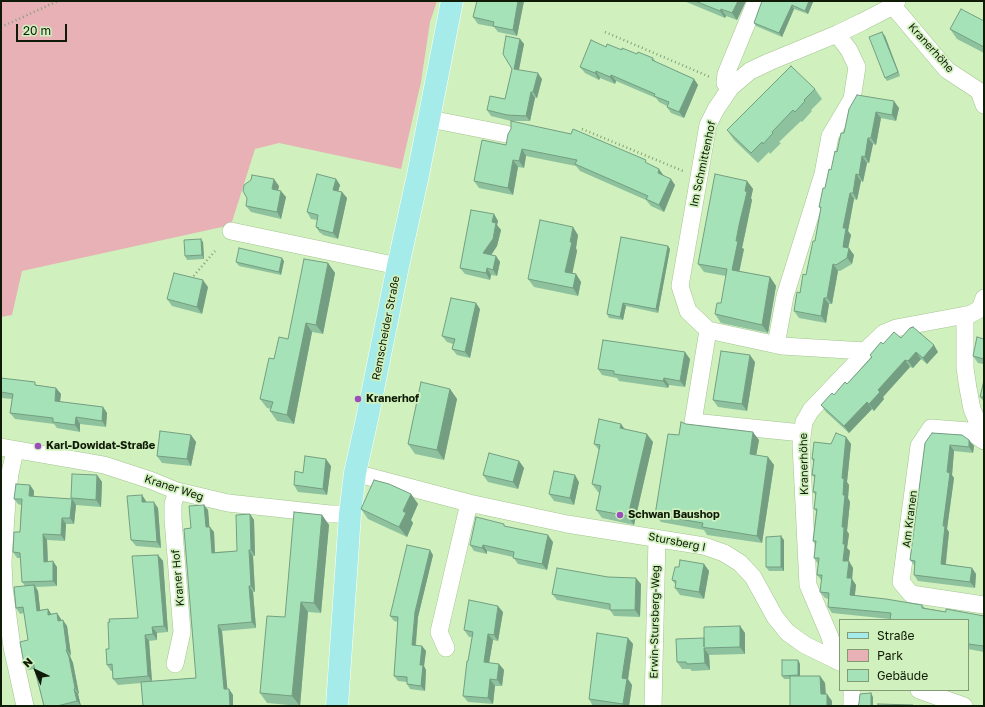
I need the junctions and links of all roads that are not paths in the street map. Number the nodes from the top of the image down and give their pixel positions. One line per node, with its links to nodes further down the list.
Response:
1 (452, 1): 7 (main road, Remscheider Straße)
2 (756, 1): 5 (street)
3 (895, 3): 4 (street, Im Schmittenhof); 6 (street, Kranerhöhe)
4 (837, 34): 5 (street, Im Schmittenhof); 14 (street)
5 (728, 85): 13 (street, Im Schmittenhof)
6 (982, 98)
7 (430, 119): 8 (street); 10 (main road, Remscheider Straße)
8 (506, 134)
9 (231, 231): 10 (street)
10 (398, 266): 20 (main road, Remscheider Straße)
11 (984, 298): 12 (street, Kranerhöhe)
12 (965, 315): 15 (street, Kranerhöhe); 17 (street)
13 (708, 330): 14 (street); 16 (street)
14 (776, 345): 15 (street)
15 (865, 351): 16 (street, Kranerhöhe)
16 (802, 433): 27 (street, Kranerhöhe)
17 (984, 433)
18 (984, 441): 25 (street, Am Kranen)
19 (8, 449): 21 (street, Kraner Weg); 31 (street)
20 (355, 472): 22 (street, Stursberg I); 23 (main road, Remscheider Straße)
21 (177, 491): 23 (street, Kraner Weg); 28 (street, Kraner Hof)
22 (469, 503): 24 (street, Stursberg I); 26 (street)
23 (350, 514): 32 (main road, Remscheider Straße)
24 (657, 538): 27 (street, Stursberg I); 33 (street, Erwin-Stursberg-Weg)
25 (984, 605)
26 (446, 648)
27 (838, 661)
28 (175, 664)
29 (852, 691): 34 (street)
30 (922, 691): 35 (street)
31 (25, 706)
32 (337, 706)
33 (653, 706)
34 (852, 706)
35 (964, 706)

